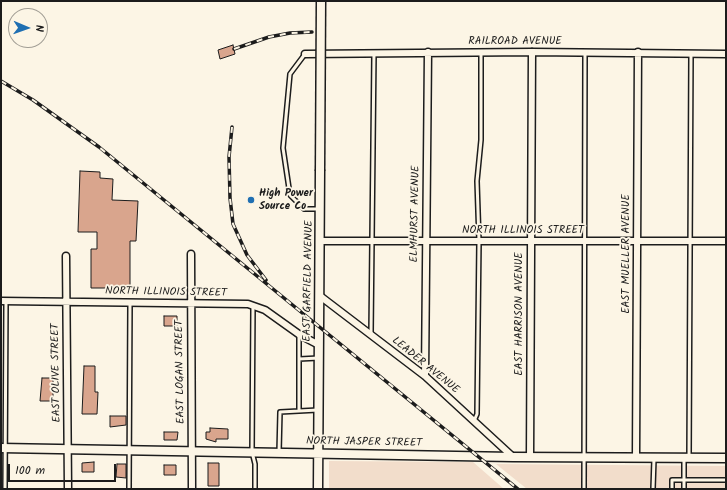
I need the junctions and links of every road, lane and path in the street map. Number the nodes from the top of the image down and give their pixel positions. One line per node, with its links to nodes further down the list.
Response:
1 (321, 1): 11 (street, EAST GARFIELD AVENUE, bridge)
2 (428, 52): 3 (street, RAILROAD AVENUE); 7 (street, RAILROAD AVENUE); 12 (street, ELMHURST AVENUE)
3 (481, 52): 4 (street, RAILROAD AVENUE); 16 (lane)
4 (532, 52): 5 (street, RAILROAD AVENUE); 17 (street, EAST HARRISON AVENUE)
5 (585, 52): 6 (street, RAILROAD AVENUE); 18 (lane)
6 (638, 52): 8 (street, RAILROAD AVENUE); 13 (street, EAST MUELLER AVENUE)
7 (374, 53): 9 (street, RAILROAD AVENUE); 15 (lane)
8 (692, 53): 10 (street, RAILROAD AVENUE); 19 (lane)
9 (305, 54): 11 (lane)
10 (726, 54)
11 (320, 209): 14 (street, EAST GARFIELD AVENUE)
12 (426, 240): 15 (street, NORTH ILLINOIS STREET); 16 (street, NORTH ILLINOIS STREET); 34 (street, ELMHURST AVENUE)
13 (637, 240): 18 (street, NORTH ILLINOIS STREET); 19 (street, NORTH ILLINOIS STREET); 48 (street, EAST MUELLER AVENUE)
14 (321, 241): 15 (street, NORTH ILLINOIS STREET); 23 (street, EAST GARFIELD AVENUE)
15 (373, 241): 30 (lane)
16 (479, 241): 17 (street, NORTH ILLINOIS STREET); 37 (lane)
17 (530, 241): 18 (street, NORTH ILLINOIS STREET); 46 (street, EAST HARRISON AVENUE)
18 (585, 241): 47 (lane)
19 (690, 241): 20 (street, NORTH ILLINOIS STREET); 50 (lane)
20 (726, 241)
21 (191, 254): 27 (street, EAST LOGAN STREET)
22 (66, 256): 25 (street, EAST OLIVE STREET)
23 (320, 296): 30 (street, LEADER AVENUE); 31 (street, EAST GARFIELD AVENUE)
24 (3, 301): 25 (street, NORTH ILLINOIS STREET); 38 (lane)
25 (67, 302): 26 (street, NORTH ILLINOIS STREET); 39 (street, EAST OLIVE STREET)
26 (130, 303): 27 (street, NORTH ILLINOIS STREET); 40 (lane)
27 (191, 303): 28 (street, NORTH ILLINOIS STREET); 41 (street, EAST LOGAN STREET)
28 (253, 306): 29 (street, NORTH ILLINOIS STREET); 42 (lane)
29 (300, 335): 31 (street, NORTH ILLINOIS STREET); 33 (lane)
30 (371, 335): 34 (street, LEADER AVENUE)
31 (319, 345): 32 (street, EAST GARFIELD AVENUE)
32 (319, 358): 33 (lane); 35 (street, EAST GARFIELD AVENUE)
33 (299, 359): 36 (lane)
34 (425, 376): 37 (street, LEADER AVENUE)
35 (318, 410): 36 (lane); 44 (street, EAST GARFIELD AVENUE)
36 (299, 411): 43 (lane)
37 (474, 420): 45 (street, LEADER AVENUE)
38 (3, 448): 39 (street, NORTH JASPER STREET); 54 (lane)
39 (68, 450): 40 (street, NORTH JASPER STREET); 55 (street, EAST OLIVE STREET)
40 (129, 450): 41 (street, NORTH JASPER STREET); 56 (lane)
41 (192, 451): 42 (street, NORTH JASPER STREET); 57 (street, EAST LOGAN STREET)
42 (252, 452): 43 (street, NORTH JASPER STREET); 58 (lane)
43 (279, 452): 44 (street, NORTH JASPER STREET)
44 (318, 453): 45 (street, NORTH JASPER STREET); 59 (street, EAST GARFIELD AVENUE)
45 (514, 457): 46 (street, NORTH JASPER STREET)
46 (530, 457): 47 (street, NORTH JASPER STREET)
47 (584, 457): 48 (street, NORTH JASPER STREET); 60 (lane)
48 (636, 457): 49 (street, NORTH JASPER STREET)
49 (654, 457): 50 (street, NORTH JASPER STREET); 61 (lane)
50 (686, 457): 51 (street, NORTH JASPER STREET); 52 (lane)
51 (726, 458)
52 (684, 480): 53 (lane); 62 (lane); 63 (lane)
53 (726, 480)
54 (5, 489)
55 (68, 489)
56 (129, 489)
57 (192, 489)
58 (255, 489)
59 (318, 489)
60 (584, 489)
61 (653, 489)
62 (672, 489)
63 (684, 489)

